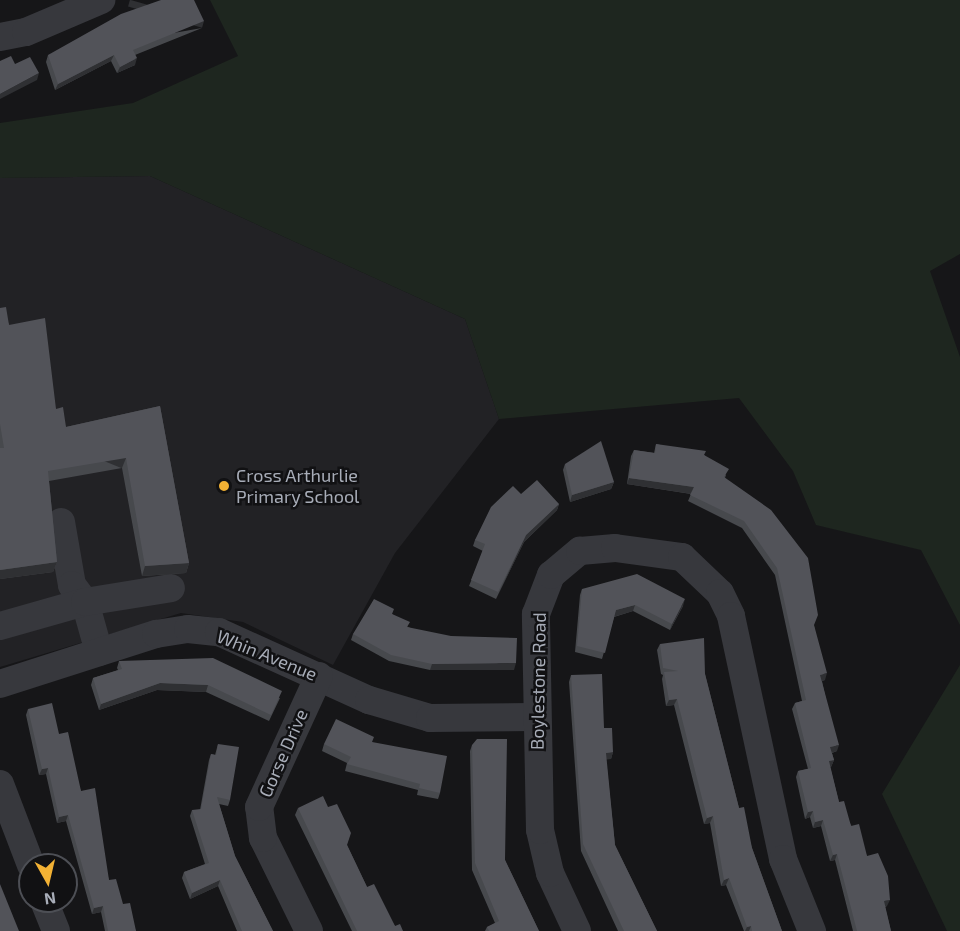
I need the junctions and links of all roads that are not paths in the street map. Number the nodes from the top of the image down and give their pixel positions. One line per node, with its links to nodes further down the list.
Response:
1 (101, 0): 2 (street)
2 (0, 37)
3 (61, 522): 5 (street)
4 (171, 588): 5 (street)
5 (85, 602): 6 (street); 7 (street)
6 (0, 626)
7 (99, 652): 8 (street, Whin Avenue); 9 (street, Whin Avenue)
8 (319, 676): 10 (street, Whin Avenue); 15 (street, Gorse Drive)
9 (0, 684)
10 (534, 717): 16 (street, Boylestone Road); 17 (street, Boylestone Road)
11 (0, 784): 12 (street)
12 (26, 853)
13 (49, 913): 14 (street)
14 (56, 931)
15 (309, 931)
16 (578, 931)
17 (812, 931)

